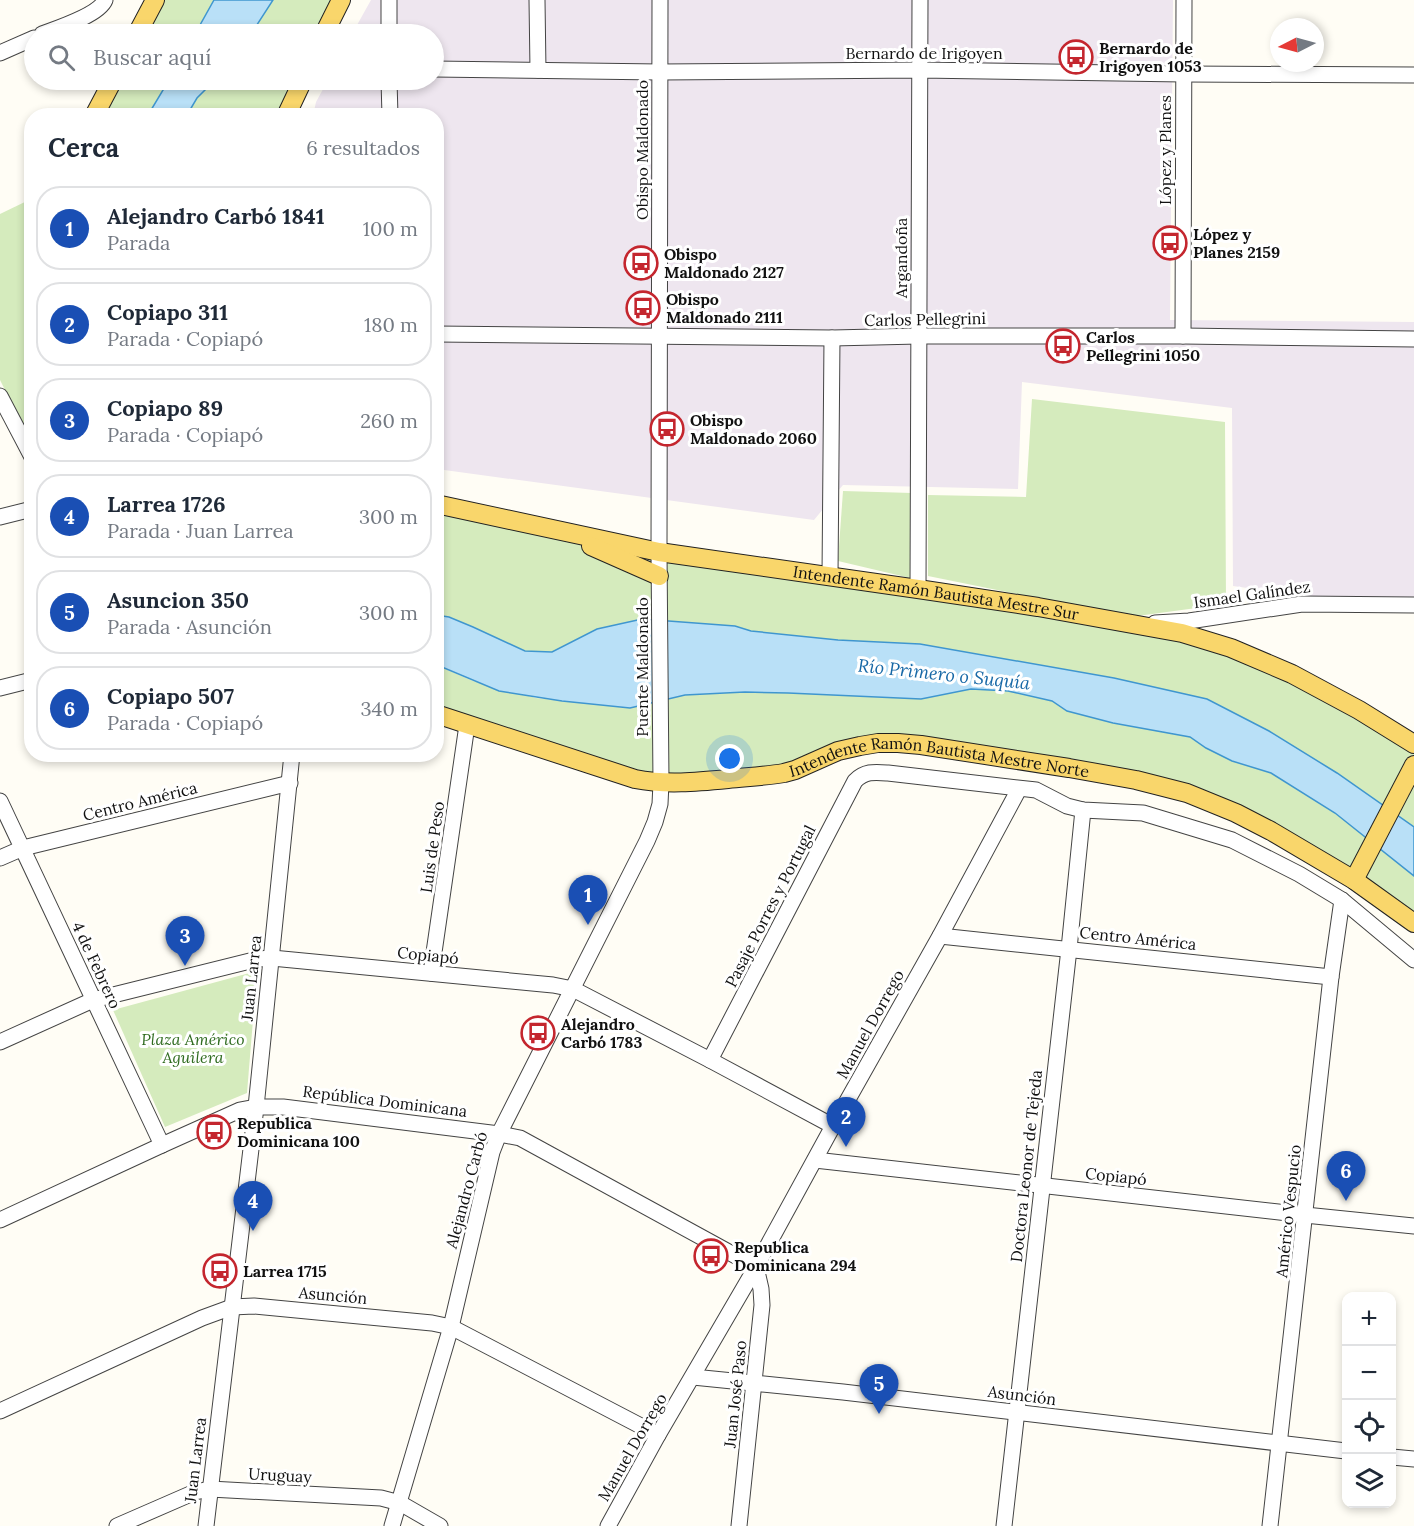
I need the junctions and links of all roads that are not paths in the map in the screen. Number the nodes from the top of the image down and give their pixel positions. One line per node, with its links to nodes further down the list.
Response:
1 (155, 0): 10 (main road)
2 (341, 0): 11 (main road)
3 (388, 0): 12 (street)
4 (537, 0): 17 (street)
5 (660, 0): 18 (street, Obispo Maldonado)
6 (920, 0): 16 (street, Argandoña)
7 (1184, 0): 19 (street, López y Planes)
8 (104, 3): 9 (street)
9 (66, 24)
10 (142, 24)
11 (329, 24)
12 (389, 24)
13 (24, 42): 14 (street)
14 (0, 53)
15 (444, 69): 17 (street, Bernardo de Irigoyen)
16 (920, 69): 18 (street, Bernardo de Irigoyen); 19 (street, Bernardo de Irigoyen); 29 (street, Argandoña)
17 (538, 70): 18 (street, Bernardo de Irigoyen)
18 (660, 72): 28 (street, Obispo Maldonado)
19 (1184, 74): 20 (street, Bernardo de Irigoyen); 30 (street, López y Planes)
20 (1414, 75)
21 (108, 90): 24 (main road)
22 (298, 90): 25 (main road)
23 (390, 90): 26 (street)
24 (98, 108)
25 (290, 108)
26 (390, 108)
27 (444, 334): 28 (street, Carlos Pellegrini)
28 (659, 336): 31 (street, Carlos Pellegrini); 39 (street, Obispo Maldonado)
29 (919, 336): 30 (street, Carlos Pellegrini); 31 (street, Carlos Pellegrini); 42 (street, Argandoña)
30 (1183, 336): 32 (street, Carlos Pellegrini)
31 (832, 338): 41 (street)
32 (1414, 339)
33 (0, 396): 34 (street)
34 (24, 442)
35 (444, 506): 38 (main road, Intendente Ramón Bautista Mestre Sur)
36 (24, 511): 37 (street)
37 (0, 518)
38 (560, 531): 39 (main road, Intendente Ramón Bautista Mestre Sur); 40 (main road)
39 (659, 552): 40 (street, Puente Maldonado); 41 (main road, Intendente Ramón Bautista Mestre Sur)
40 (659, 576): 53 (street, Puente Maldonado)
41 (830, 576): 42 (main road, Intendente Ramón Bautista Mestre Sur)
42 (918, 588): 44 (main road, Intendente Ramón Bautista Mestre Sur)
43 (1414, 605): 44 (street, Ismael Galíndez)
44 (1131, 623): 49 (main road, Intendente Ramón Bautista Mestre Sur)
45 (24, 682): 46 (street)
46 (0, 688)
47 (444, 717): 48 (main road, Intendente Ramón Bautista Mestre Norte)
48 (467, 725): 53 (main road, Intendente Ramón Bautista Mestre Norte); 66 (street, Luis de Peso)
49 (1414, 744)
50 (291, 762): 52 (street, Juan Larrea)
51 (1414, 765): 59 (main road)
52 (290, 783): 57 (street, Centro América); 64 (street, Juan Larrea)
53 (661, 783): 59 (main road, Intendente Ramón Bautista Mestre Norte); 68 (street, Alejandro Carbó)
54 (1019, 789): 56 (street); 62 (street, Manuel Dorrego); 71 (street, Pasaje Porres y Portugal)
55 (0, 801): 57 (street, 4 de Febrero)
56 (1083, 810): 60 (street); 63 (street, Doctora Leonor de Tejeda)
57 (23, 848): 58 (street, Centro América); 69 (street, 4 de Febrero)
58 (0, 858)
59 (1354, 880): 61 (main road, Intendente Ramón Bautista Mestre Norte)
60 (1342, 900): 65 (street); 67 (street, Américo Vespucio)
61 (1414, 923)
62 (940, 936): 63 (street, Centro América); 73 (street, Manuel Dorrego)
63 (1069, 949): 67 (street, Centro América); 77 (street, Doctora Leonor de Tejeda)
64 (272, 958): 66 (street, Copiapó); 69 (street, Copiapó); 72 (street, Juan Larrea)
65 (1414, 960)
66 (431, 973): 68 (street, Copiapó)
67 (1331, 977): 78 (street, Américo Vespucio)
68 (573, 989): 71 (street, Copiapó); 74 (street, Alejandro Carbó)
69 (93, 1000): 70 (street, Copiapó); 75 (street, 4 de Febrero)
70 (0, 1042)
71 (710, 1060): 73 (street, Copiapó)
72 (256, 1107): 74 (street, República Dominicana); 75 (street, República Dominicana); 82 (street, Juan Larrea)
73 (833, 1126): 76 (street, Manuel Dorrego)
74 (499, 1134): 81 (street, República Dominicana); 83 (street, Alejandro Carbó)
75 (162, 1145): 79 (street, República Dominicana)
76 (815, 1160): 77 (street, Copiapó); 81 (street, Manuel Dorrego)
77 (1042, 1186): 78 (street, Copiapó); 87 (street, Doctora Leonor de Tejeda)
78 (1305, 1215): 80 (street, Copiapó); 89 (street, Américo Vespucio)
79 (0, 1220)
80 (1414, 1226)
81 (756, 1267): 84 (street, Manuel Dorrego); 85 (street, Juan José Paso)
82 (232, 1308): 83 (street, Asunción); 86 (street, Asunción); 93 (street, Juan Larrea)
83 (451, 1327): 88 (street, Asunción); 94 (street, Alejandro Carbó)
84 (693, 1377): 85 (street, Asunción); 88 (street, Manuel Dorrego)
85 (754, 1383): 87 (street, Asunción); 100 (street, Juan José Paso)
86 (0, 1411)
87 (1016, 1412): 89 (street, Asunción); 101 (street, Doctora Leonor de Tejeda)
88 (658, 1435): 99 (street, Manuel Dorrego)
89 (1280, 1444): 90 (street, Asunción); 102 (street, Américo Vespucio)
90 (1342, 1450)
91 (1396, 1457): 92 (street)
92 (1414, 1459)
93 (210, 1489): 94 (street, Uruguay); 95 (street, Uruguay); 96 (street, Juan Larrea)
94 (400, 1503): 97 (street, Alejandro Carbó); 98 (street, Uruguay)
95 (117, 1526)
96 (206, 1526)
97 (392, 1526)
98 (441, 1526)
99 (608, 1526)
100 (739, 1526)
101 (1004, 1526)
102 (1270, 1526)

